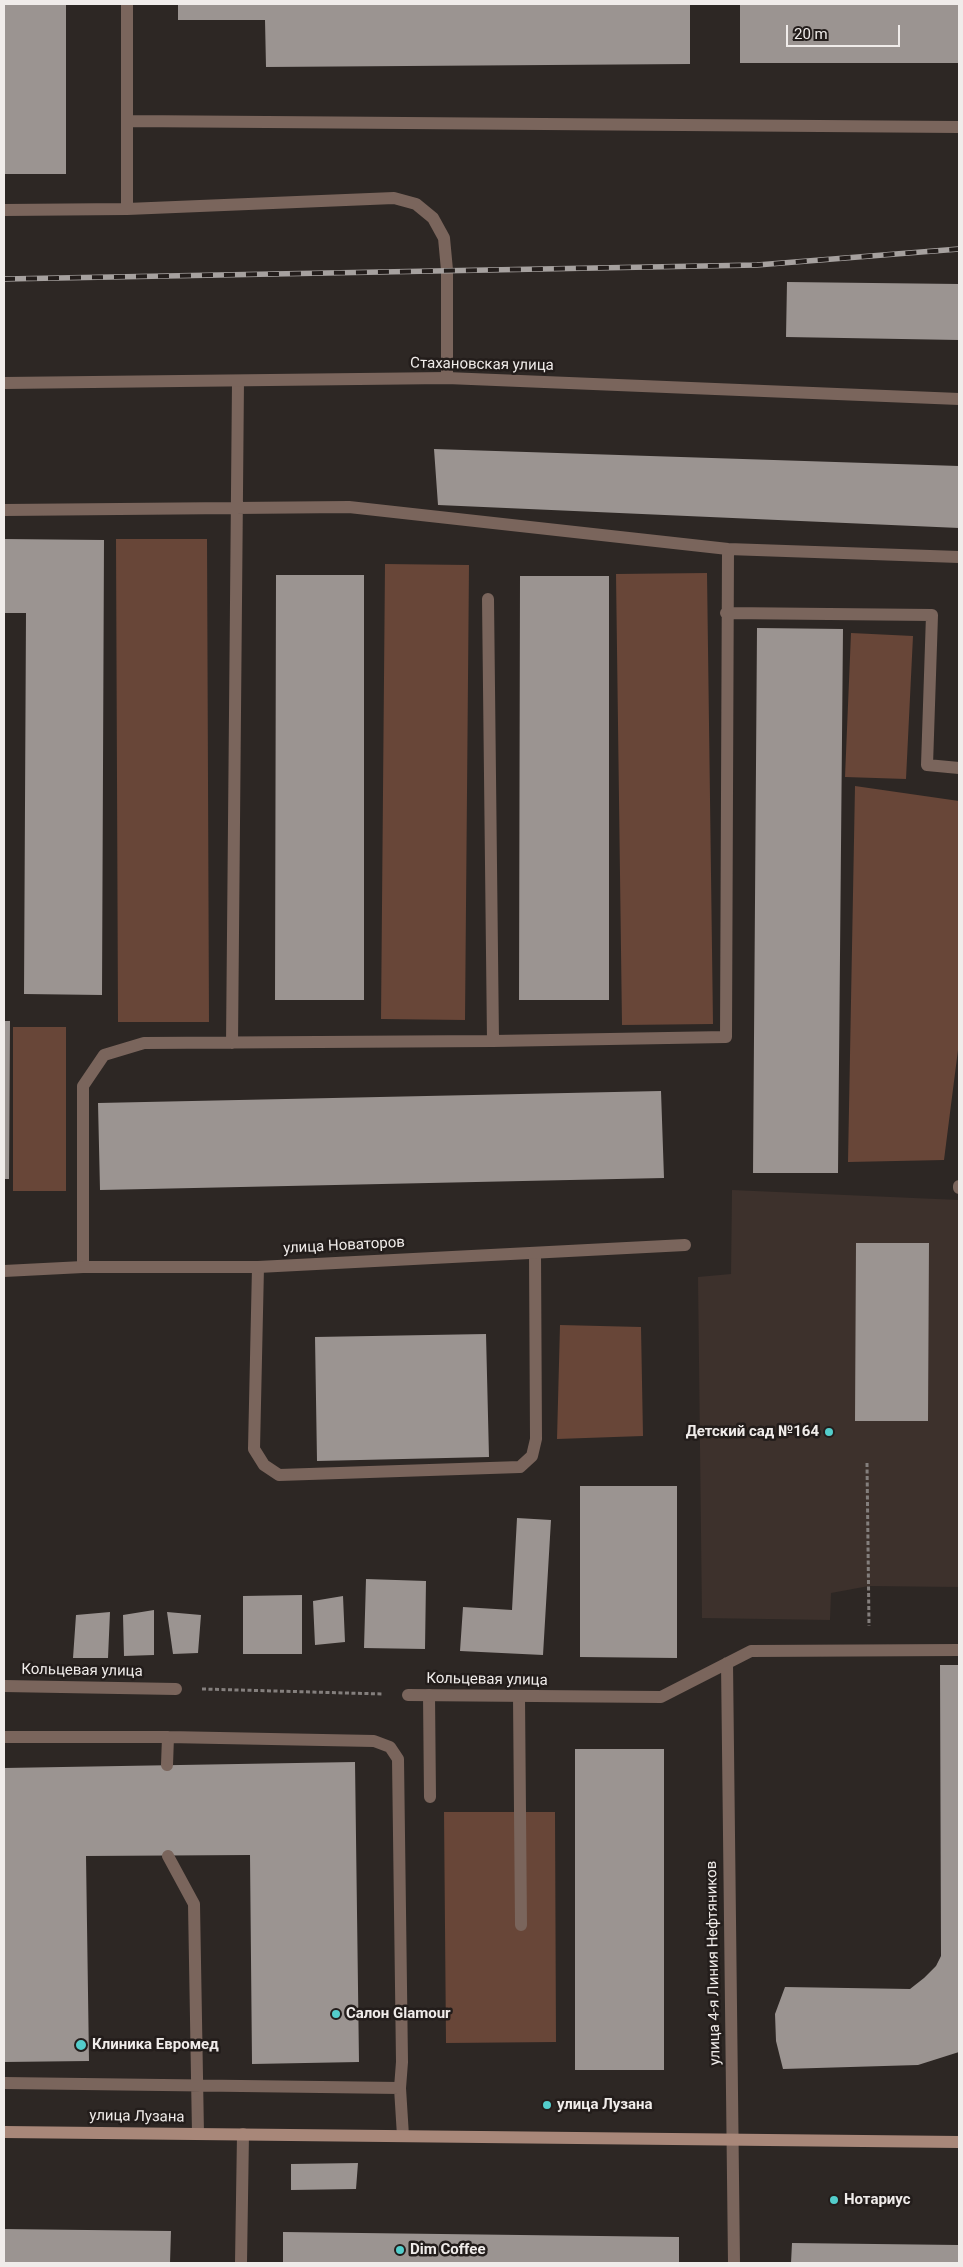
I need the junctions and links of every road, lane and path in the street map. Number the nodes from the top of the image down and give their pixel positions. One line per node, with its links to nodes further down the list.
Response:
1 (127, 4): 2 (street)
2 (128, 121): 3 (street); 4 (street)
3 (959, 127)
4 (127, 209): 5 (street); 6 (street)
5 (4, 210)
6 (447, 378): 7 (street, Стахановская улица); 9 (street, Стахановская улица)
7 (238, 381): 8 (street, Стахановская улица); 10 (street)
8 (4, 383)
9 (959, 399)
10 (237, 508): 11 (street); 12 (street); 18 (street)
11 (4, 510)
12 (728, 549): 13 (street); 15 (street)
13 (959, 557)
14 (488, 599): 17 (street)
15 (726, 613): 16 (street); 17 (street)
16 (959, 768)
17 (493, 1041): 18 (street)
18 (232, 1043): 21 (street)
19 (686, 1245): 20 (street, улица Новаторов)
20 (535, 1253): 22 (street, улица Новаторов); 22 (street)
21 (83, 1267): 22 (street, улица Новаторов); 23 (street, улица Новаторов)
22 (258, 1267)
23 (4, 1271)
24 (867, 1463): 26 (path)
25 (959, 1650): 26 (street, Кольцевая улица)
26 (869, 1651): 27 (street, Кольцевая улица)
27 (727, 1663): 32 (street, Кольцевая улица); 46 (street, улица 4-я Линия Нефтяников)
28 (4, 1686): 29 (street, Кольцевая улица)
29 (176, 1688): 30 (path, Кольцевая улица)
30 (408, 1695): 31 (street, Кольцевая улица)
31 (429, 1696): 32 (street, Кольцевая улица); 36 (street)
32 (519, 1697): 38 (street)
33 (4, 1737): 34 (street)
34 (168, 1737): 35 (street); 41 (street)
35 (167, 1765)
36 (430, 1797)
37 (168, 1856): 40 (street)
38 (521, 1925)
39 (4, 2083): 40 (street)
40 (196, 2087): 41 (street); 43 (street)
41 (400, 2088): 45 (street)
42 (4, 2132): 43 (main road, улица Лузана)
43 (198, 2134): 44 (main road, улица Лузана)
44 (243, 2134): 45 (main road, улица Лузана); 48 (street)
45 (403, 2136): 46 (main road, улица Лузана)
46 (732, 2140): 47 (main road, улица Лузана); 49 (street, улица 4-я Линия Нефтяников)
47 (959, 2142)
48 (241, 2263)
49 (734, 2263)

